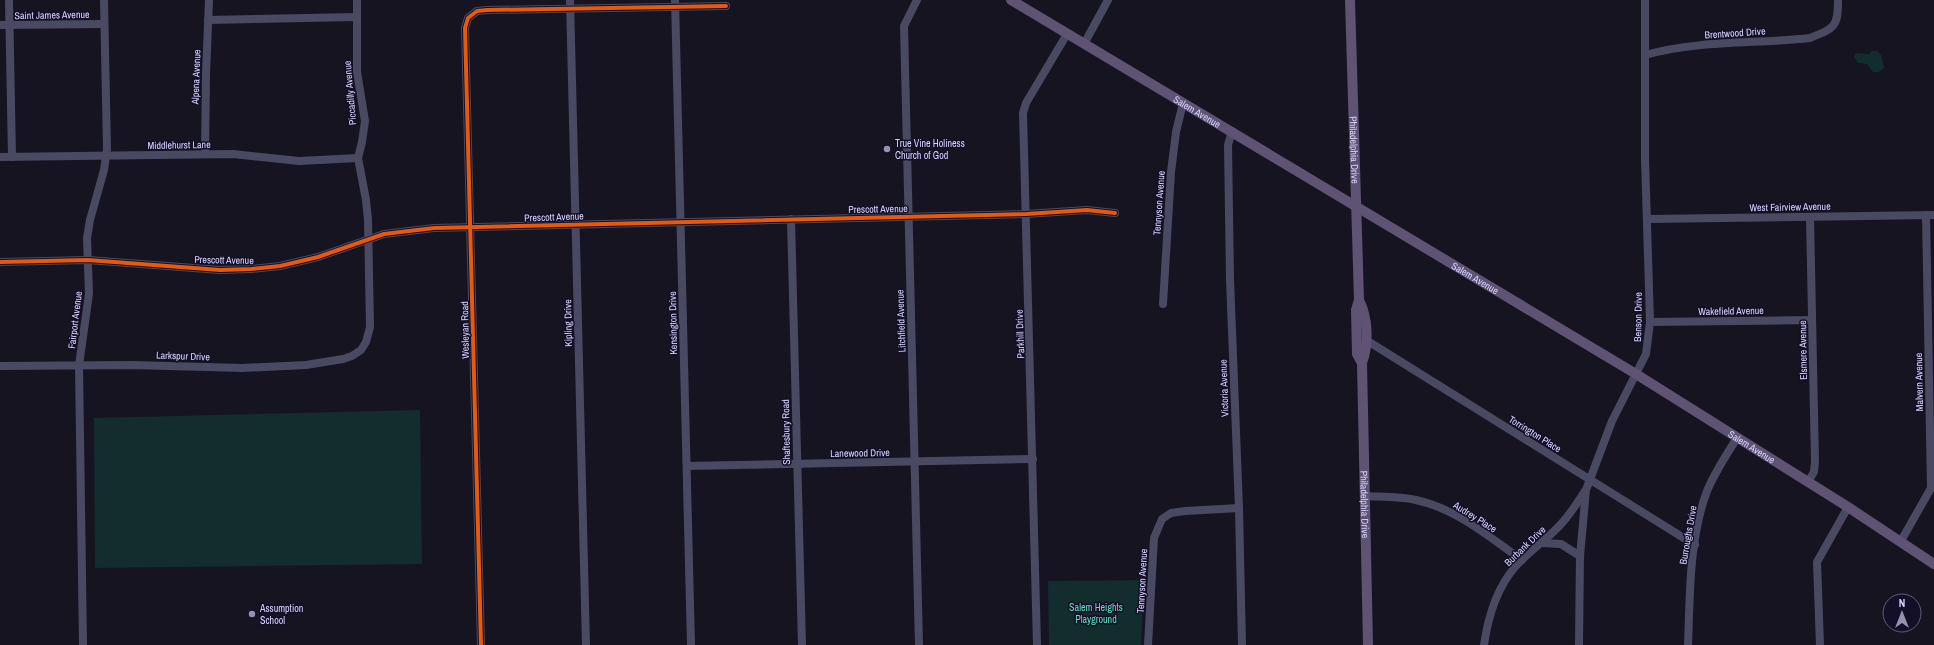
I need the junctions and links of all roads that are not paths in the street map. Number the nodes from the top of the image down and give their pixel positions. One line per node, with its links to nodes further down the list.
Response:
1 (9, 0): 19 (street)
2 (104, 0): 17 (street, Fairport Avenue)
3 (209, 0): 16 (street, Alpena Avenue)
4 (356, 0): 15 (street, Piccadilly Avenue)
5 (570, 0): 14 (street, Kipling Drive)
6 (917, 0): 34 (street, Litchfield Avenue)
7 (1011, 0): 20 (main road, Salem Avenue)
8 (1108, 0): 21 (street)
9 (1350, 0): 30 (main road, Philadelphia Drive)
10 (1645, 0): 22 (street, Benson Drive)
11 (1838, 0): 22 (street, Brentwood Drive)
12 (675, 4): 13 (street); 14 (street); 38 (street, Kensington Drive)
13 (726, 6)
14 (571, 10): 39 (street, Kipling Drive); 40 (street, Wesleyan Road)
15 (356, 17): 16 (street); 29 (street, Piccadilly Avenue)
16 (208, 20): 25 (street, Alpena Avenue)
17 (104, 24): 19 (street, Saint James Avenue); 26 (street, Fairport Avenue)
18 (0, 25): 19 (street, Saint James Avenue)
19 (9, 25): 28 (street)
20 (1067, 34): 21 (main road, Salem Avenue); 32 (street, Parkhill Drive)
21 (1084, 44): 23 (main road, Salem Avenue)
22 (1645, 55): 37 (street, Benson Drive)
23 (1183, 104): 24 (main road, Salem Avenue); 45 (street, Tennyson Avenue)
24 (1232, 131): 30 (main road, Salem Avenue); 64 (street, Victoria Avenue)
25 (205, 154): 26 (street, Middlehurst Lane); 29 (street, Middlehurst Lane)
26 (106, 155): 28 (street, Middlehurst Lane); 42 (street, Fairport Avenue)
27 (0, 157): 28 (street, Middlehurst Lane)
28 (12, 157)
29 (358, 158): 41 (street, Piccadilly Avenue)
30 (1357, 208): 44 (main road, Philadelphia Drive); 53 (main road, Salem Avenue)
31 (1115, 212): 32 (street, Prescott Avenue)
32 (1026, 214): 34 (street, Prescott Avenue); 55 (street, Parkhill Drive)
33 (1930, 215): 35 (street, West Fairview Avenue); 65 (street, Malvern Avenue)
34 (908, 216): 36 (street, Prescott Avenue); 56 (street, Litchfield Avenue)
35 (1810, 217): 37 (street, West Fairview Avenue); 46 (street, Elsmere Avenue)
36 (791, 219): 38 (street, Prescott Avenue); 57 (street, Shaftesbury Road)
37 (1647, 219): 47 (street, Benson Drive)
38 (680, 221): 39 (street, Prescott Avenue); 58 (street, Kensington Drive)
39 (575, 224): 40 (street, Prescott Avenue); 73 (street, Kipling Drive)
40 (471, 228): 41 (street, Prescott Avenue); 72 (street, Wesleyan Road)
41 (369, 239): 42 (street, Prescott Avenue); 49 (street, Piccadilly Avenue)
42 (88, 260): 43 (street, Prescott Avenue); 51 (street, Fairport Avenue)
43 (0, 262)
44 (1359, 300): 48 (main road, Philadelphia Drive); 50 (main road, Philadelphia Drive)
45 (1163, 304)
46 (1812, 320): 47 (street, Wakefield Avenue); 60 (street, Elsmere Avenue)
47 (1650, 322): 53 (street, Benson Drive)
48 (1366, 340): 50 (main road, Philadelphia Drive); 59 (street, Torrington Place)
49 (362, 349): 51 (street, Larkspur Drive)
50 (1362, 363): 62 (main road, Philadelphia Drive)
51 (79, 365): 52 (street, Larkspur Drive); 71 (street, Fairport Avenue)
52 (0, 366)
53 (1636, 374): 54 (main road, Salem Avenue); 59 (street, Benson Drive)
54 (1737, 438): 60 (main road, Salem Avenue); 67 (street, Burroughs Drive)
55 (1033, 459): 56 (street, Lanewood Drive); 77 (street, Parkhill Drive)
56 (915, 462): 57 (street, Lanewood Drive); 76 (street, Litchfield Avenue)
57 (797, 464): 58 (street, Lanewood Drive); 75 (street, Shaftesbury Road)
58 (687, 466): 74 (street, Kensington Drive)
59 (1590, 480): 61 (street, Benson Drive); 67 (street, Torrington Place)
60 (1808, 482): 63 (main road, Salem Avenue)
61 (1586, 490): 66 (street, Burbank Drive); 68 (street, Benson Drive)
62 (1364, 496): 69 (street, Audrey Place); 80 (main road, Philadelphia Drive)
63 (1848, 507): 65 (main road, Salem Avenue); 84 (street)
64 (1239, 508): 78 (street, Tennyson Avenue); 79 (street, Victoria Avenue)
65 (1901, 541): 70 (main road, Salem Avenue)
66 (1542, 543): 68 (street); 69 (street, Burbank Drive)
67 (1695, 545): 83 (street, Burroughs Drive)
68 (1580, 556): 82 (street, Benson Drive)
69 (1522, 560): 81 (street, Burbank Drive)
70 (1934, 564)
71 (83, 645)
72 (481, 645)
73 (586, 645)
74 (691, 645)
75 (802, 645)
76 (919, 645)
77 (1037, 645)
78 (1148, 645)
79 (1242, 645)
80 (1368, 645)
81 (1484, 645)
82 (1580, 645)
83 (1688, 645)
84 (1820, 645)

